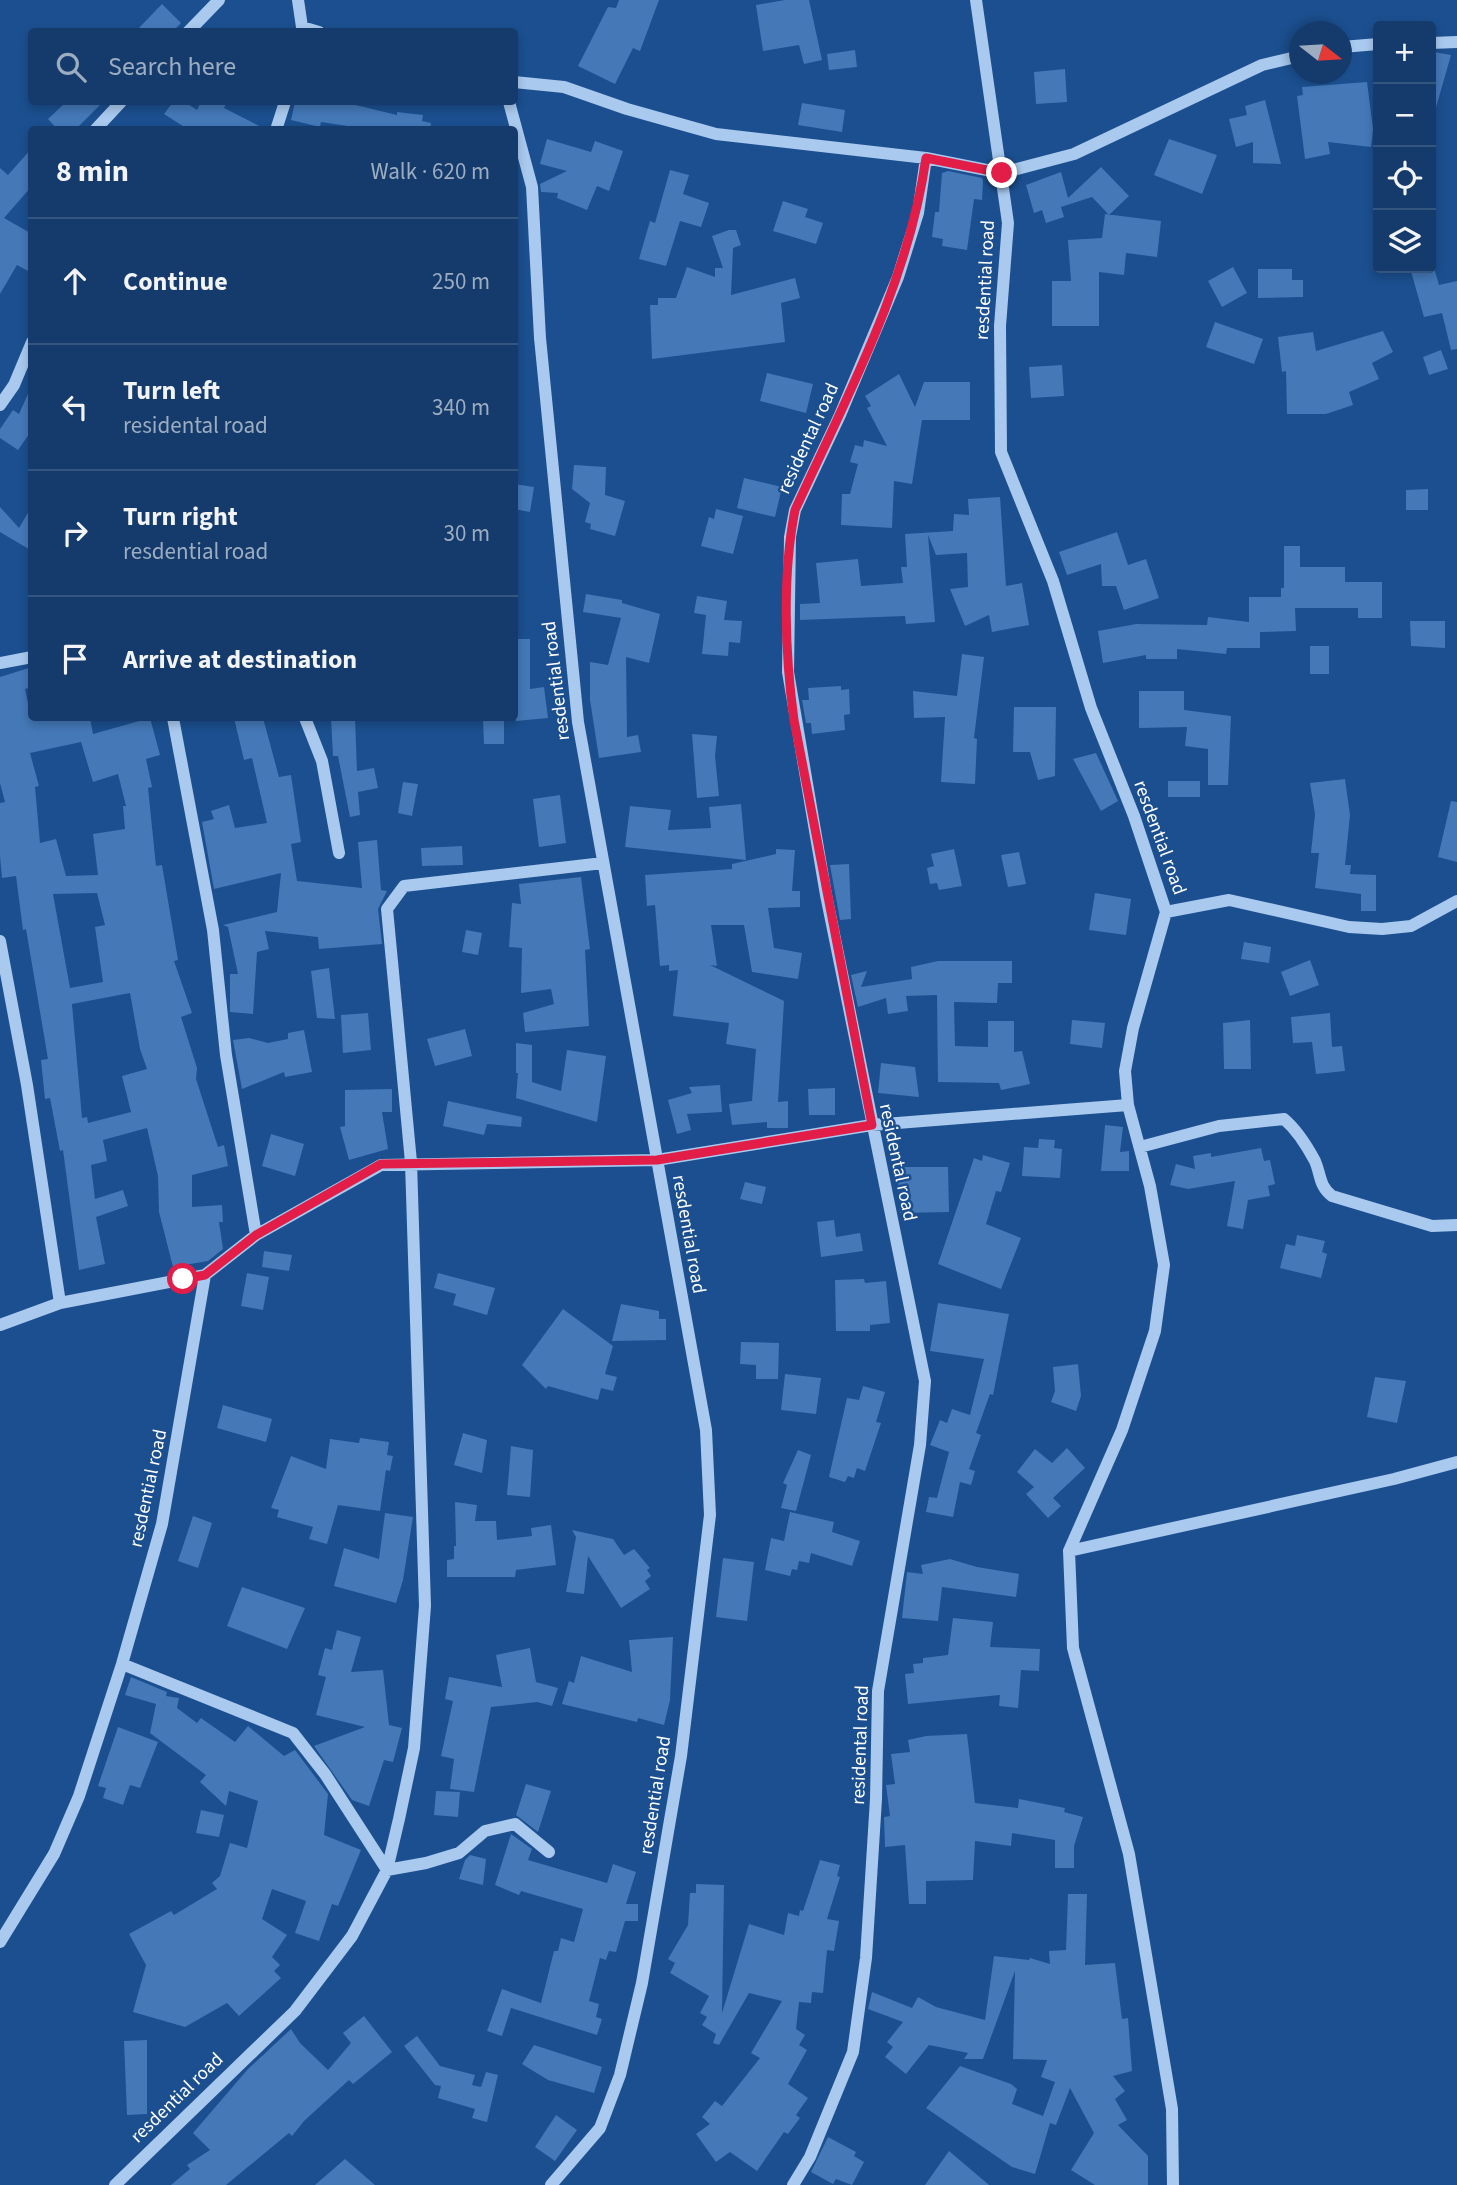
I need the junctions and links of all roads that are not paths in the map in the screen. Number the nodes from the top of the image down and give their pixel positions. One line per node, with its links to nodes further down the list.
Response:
1 (219, 0): 4 (street)
2 (298, 0): 5 (street)
3 (976, 0): 20 (street, resdential road)
4 (192, 28)
5 (302, 28)
6 (1457, 42): 7 (street)
7 (1436, 43)
8 (1373, 44): 9 (street)
9 (1352, 46)
10 (1289, 59): 20 (street)
11 (518, 82): 19 (street)
12 (118, 105): 15 (street)
13 (284, 105): 16 (street)
14 (510, 105): 17 (street, resdential road)
15 (99, 126)
16 (277, 126)
17 (515, 126)
18 (518, 135): 28 (street, resdential road)
19 (926, 158): 20 (street); 33 (street, residental road)
20 (1002, 173): 30 (street, resdential road)
21 (28, 352): 22 (street)
22 (0, 405)
23 (28, 658): 24 (street)
24 (0, 663)
25 (174, 721): 38 (street)
26 (306, 721): 27 (street)
27 (339, 853)
28 (603, 863): 35 (street, resdential road); 36 (street, resdential road)
29 (1457, 901): 30 (street)
30 (1167, 912): 32 (street, resdential road)
31 (0, 941): 40 (street)
32 (1128, 1105): 33 (street); 34 (street, resdential road)
33 (872, 1125): 35 (street); 50 (street, residental road)
34 (1140, 1147): 37 (street); 43 (street, resdential road)
35 (657, 1160): 36 (street); 49 (street, resdential road)
36 (411, 1162): 38 (street); 46 (street, resdential road)
37 (1457, 1225)
38 (256, 1235): 39 (street)
39 (205, 1275): 40 (street); 44 (street, resdential road)
40 (60, 1303): 41 (street)
41 (0, 1325)
42 (1457, 1462): 43 (street)
43 (1069, 1551): 51 (street)
44 (122, 1664): 46 (street); 47 (street, resdential road)
45 (549, 1852): 46 (street)
46 (387, 1870): 48 (street, resdential road)
47 (0, 1942)
48 (115, 2185)
49 (551, 2185)
50 (793, 2185)
51 (1173, 2185)

